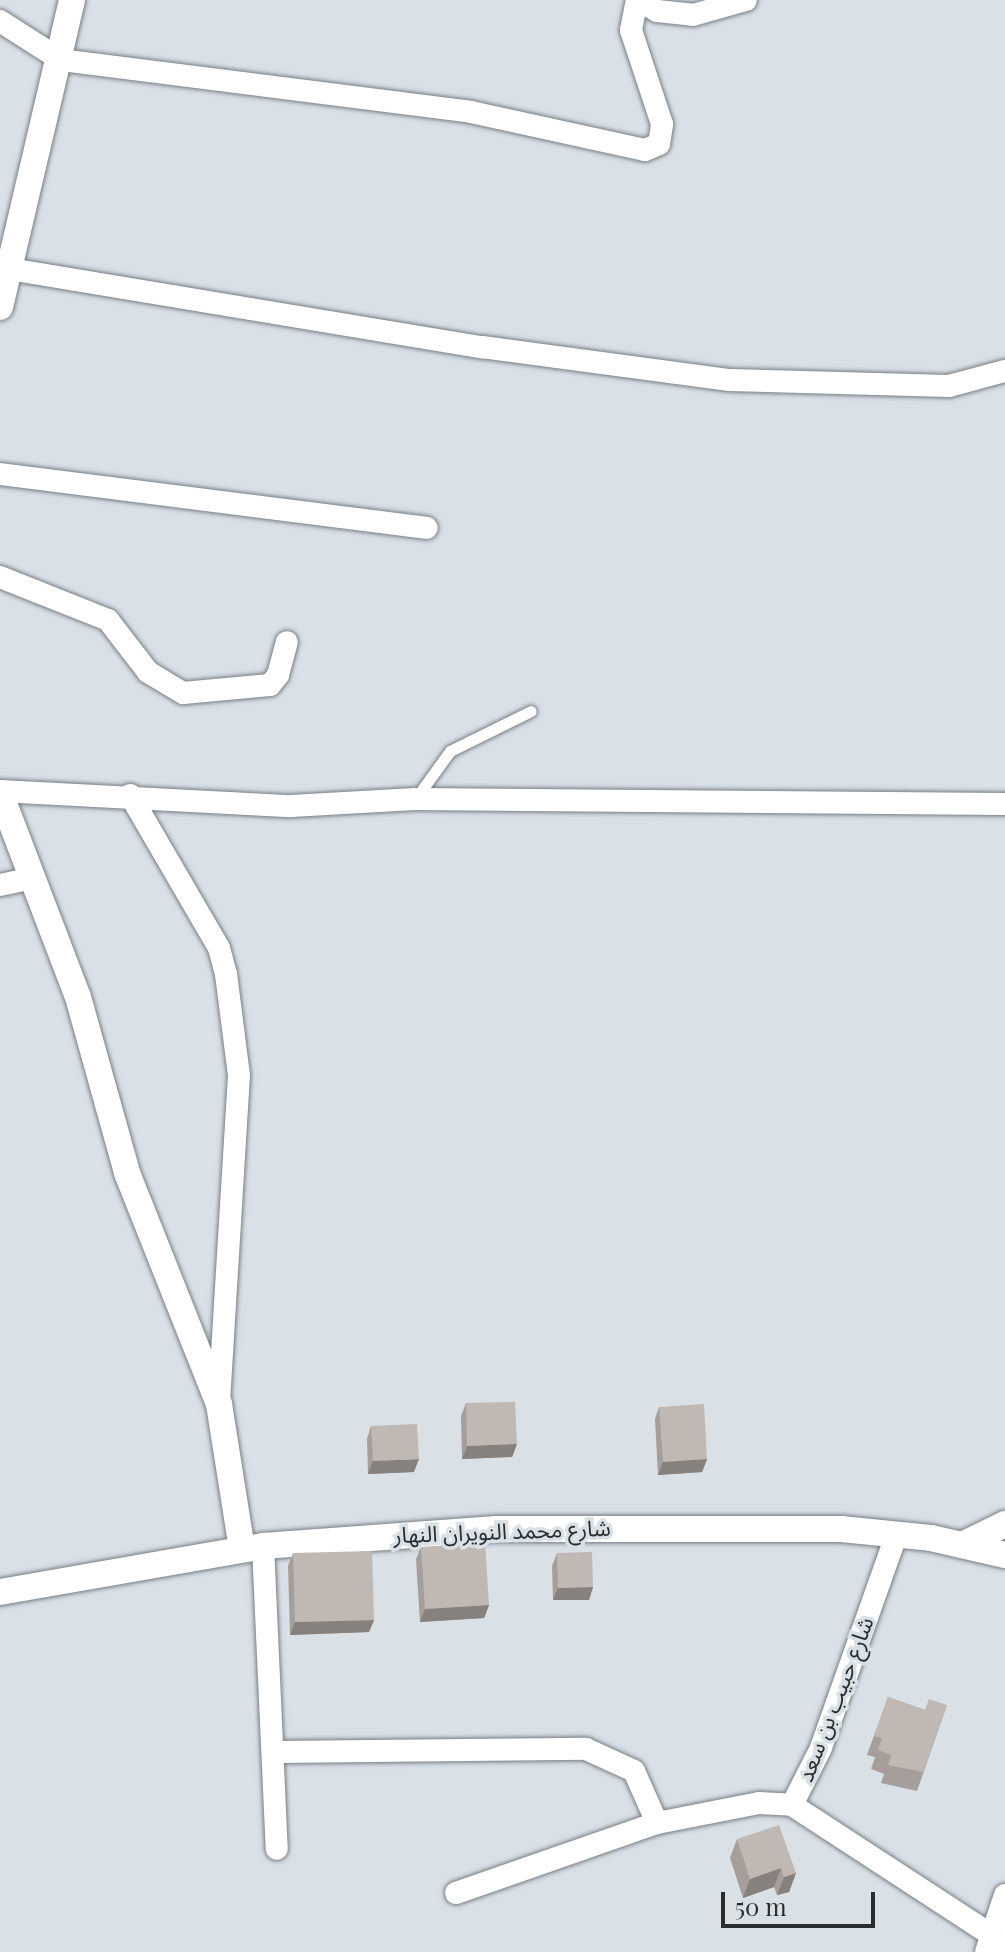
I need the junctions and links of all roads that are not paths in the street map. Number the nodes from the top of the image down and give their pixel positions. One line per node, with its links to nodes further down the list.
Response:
1 (72, 0): 5 (street)
2 (638, 0): 3 (street); 5 (street)
3 (746, 0)
4 (0, 21): 5 (street)
5 (61, 60): 6 (street)
6 (9, 269): 7 (street); 8 (street)
7 (0, 307)
8 (1005, 371)
9 (0, 474): 10 (street)
10 (427, 528)
11 (0, 577): 12 (street)
12 (287, 642)
13 (531, 711): 16 (lane)
14 (0, 792): 15 (street); 18 (street)
15 (130, 795): 16 (street); 20 (street)
16 (415, 799): 17 (street)
17 (1005, 804)
18 (34, 878): 19 (street); 20 (street)
19 (0, 885)
20 (219, 1404): 24 (street)
21 (1005, 1524): 23 (street)
22 (897, 1533): 23 (street, شارع محمد النويران النهار); 24 (street, شارع محمد النويران النهار); 28 (street, شارع حبيب بن سعد)
23 (962, 1545): 25 (street, شارع محمد النويران النهار)
24 (252, 1547): 26 (street, شارع محمد النويران النهار); 27 (street)
25 (1005, 1555)
26 (0, 1592)
27 (277, 1752): 29 (street); 30 (street)
28 (792, 1805): 29 (street); 33 (street, شارع حبيب بن سعد)
29 (657, 1823): 31 (street)
30 (277, 1849)
31 (456, 1893)
32 (1005, 1895): 33 (street)
33 (995, 1944)

